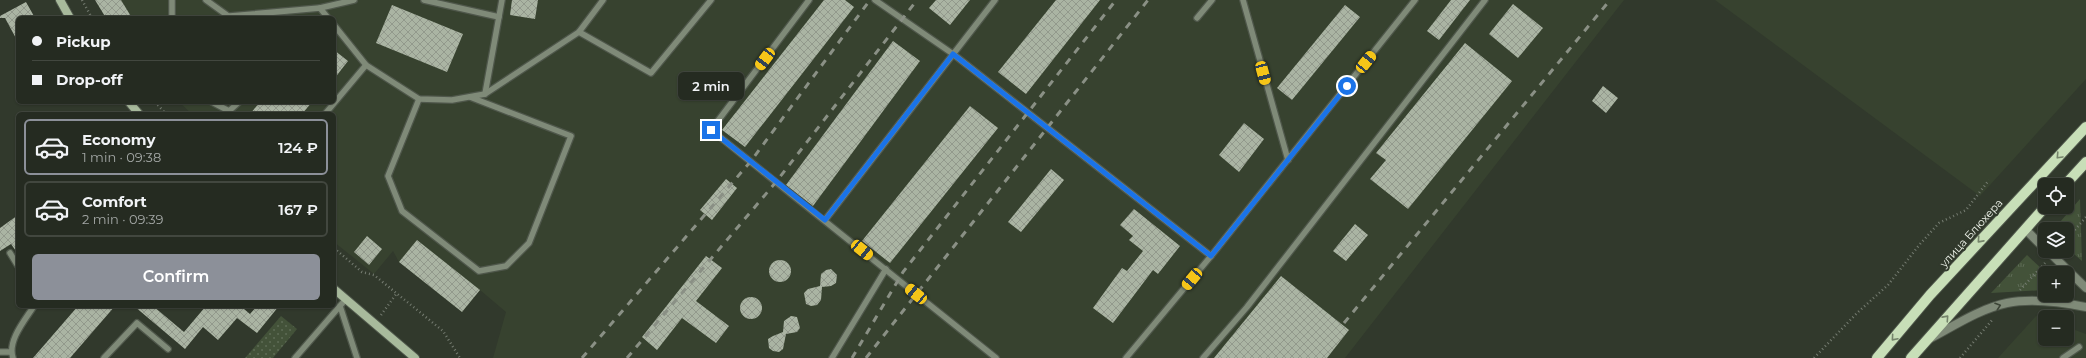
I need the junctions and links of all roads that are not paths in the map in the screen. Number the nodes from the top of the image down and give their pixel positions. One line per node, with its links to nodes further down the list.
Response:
1 (60, 0): 17 (street)
2 (172, 0): 18 (lane)
3 (206, 0): 19 (lane)
4 (354, 0): 16 (lane)
5 (424, 0): 22 (lane)
6 (502, 0): 22 (lane)
7 (603, 0): 25 (lane)
8 (711, 0): 25 (lane)
9 (809, 0): 43 (lane)
10 (875, 0): 26 (lane)
11 (995, 0): 26 (lane)
12 (1212, 0): 23 (lane)
13 (1243, 0): 39 (lane)
14 (1415, 0): 39 (lane)
15 (1485, 0): 70 (lane)
16 (320, 8): 20 (lane); 21 (lane)
17 (69, 16)
18 (172, 16)
19 (229, 16)
20 (240, 16)
21 (326, 16)
22 (499, 17): 28 (lane)
23 (1197, 18)
24 (336, 28): 27 (lane)
25 (579, 32): 28 (lane)
26 (953, 54): 43 (lane); 47 (lane)
27 (366, 65): 30 (lane); 31 (lane)
28 (485, 94): 29 (lane)
29 (470, 97): 30 (lane); 30 (lane)
30 (419, 99)
31 (336, 101)
32 (131, 104): 36 (street)
33 (213, 104): 34 (lane)
34 (237, 104)
35 (333, 104): 37 (lane)
36 (137, 112)
37 (327, 112)
38 (2086, 127): 71 (main road, улица Блюхера, one-way to 71)
39 (1288, 160): 47 (lane)
40 (2086, 162): 41 (main road)
41 (2071, 178)
42 (2039, 214): 44 (main road)
43 (825, 220): 50 (lane)
44 (2025, 229): 45 (street); 57 (main road, one-way to 44)
45 (2038, 242)
46 (10, 253): 49 (lane)
47 (1211, 256): 69 (lane)
48 (2055, 258): 51 (street)
49 (16, 263)
50 (886, 269): 67 (lane); 68 (lane)
51 (2086, 288)
52 (336, 291): 53 (street)
53 (346, 299): 54 (lane); 62 (street)
54 (340, 306): 65 (lane); 66 (lane)
55 (2086, 307): 57 (street, one-way to 55)
56 (33, 308): 61 (lane)
57 (1925, 341): 72 (main road)
58 (2079, 347): 73 (lane)
59 (168, 348): 64 (lane)
60 (0, 352): 61 (lane)
61 (11, 352): 63 (lane)
62 (412, 357)
63 (13, 358)
64 (104, 358)
65 (295, 358)
66 (357, 358)
67 (832, 358)
68 (996, 358)
69 (1126, 358)
70 (1203, 358)
71 (1877, 358)
72 (1911, 358)
73 (2063, 358)

